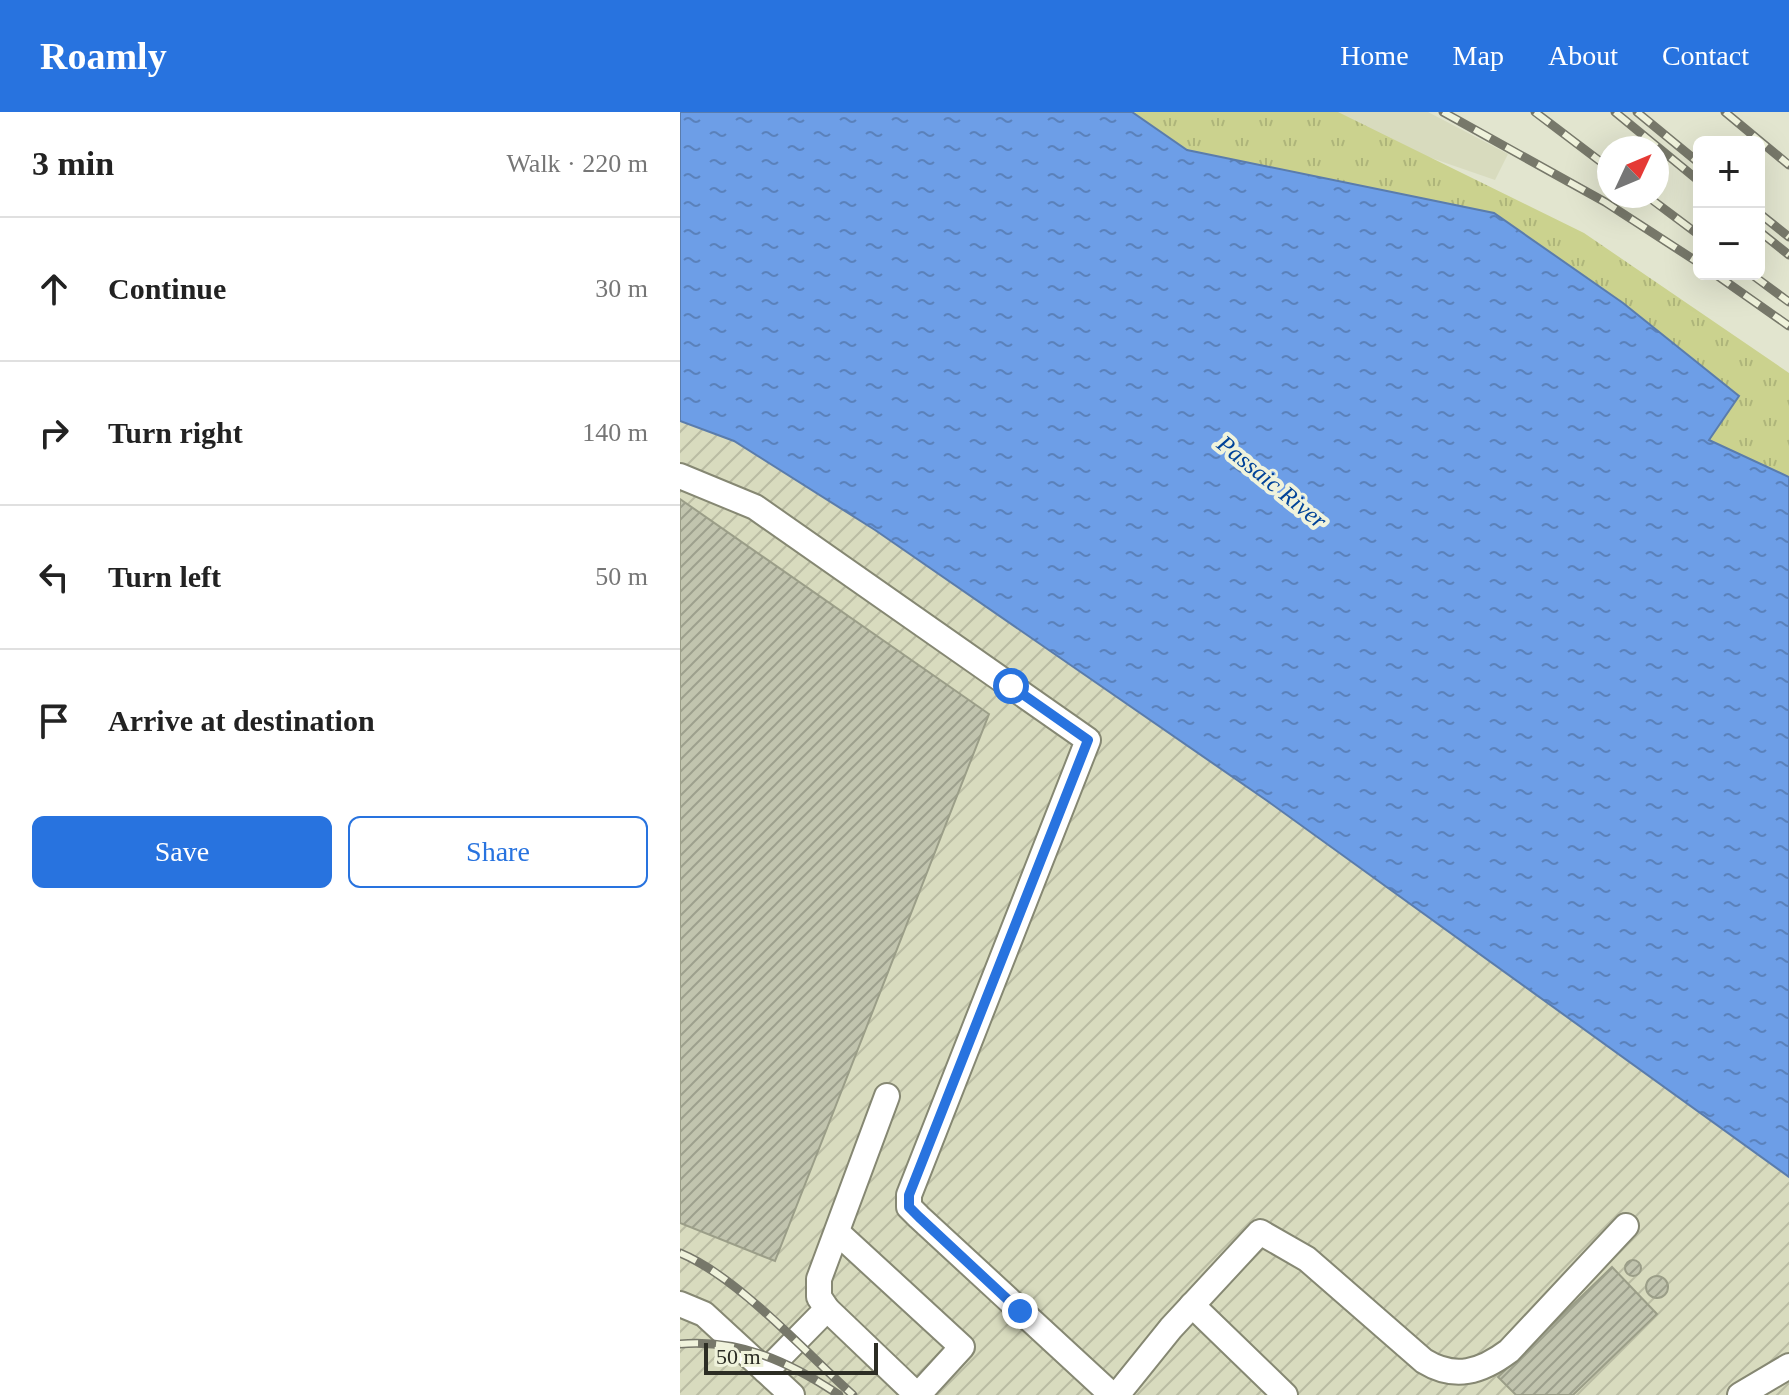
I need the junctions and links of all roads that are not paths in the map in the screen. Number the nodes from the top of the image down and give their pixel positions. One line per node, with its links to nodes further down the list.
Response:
1 (680, 476): 12 (street)
2 (887, 1096): 4 (street)
3 (1626, 1226): 6 (street)
4 (838, 1233): 7 (street); 11 (street)
5 (680, 1304): 9 (street)
6 (1192, 1305): 12 (street); 13 (street)
7 (827, 1309): 9 (street); 11 (street)
8 (1789, 1366): 14 (street)
9 (766, 1371): 10 (street)
10 (792, 1395)
11 (918, 1395)
12 (1114, 1395)
13 (1285, 1395)
14 (1740, 1395)

